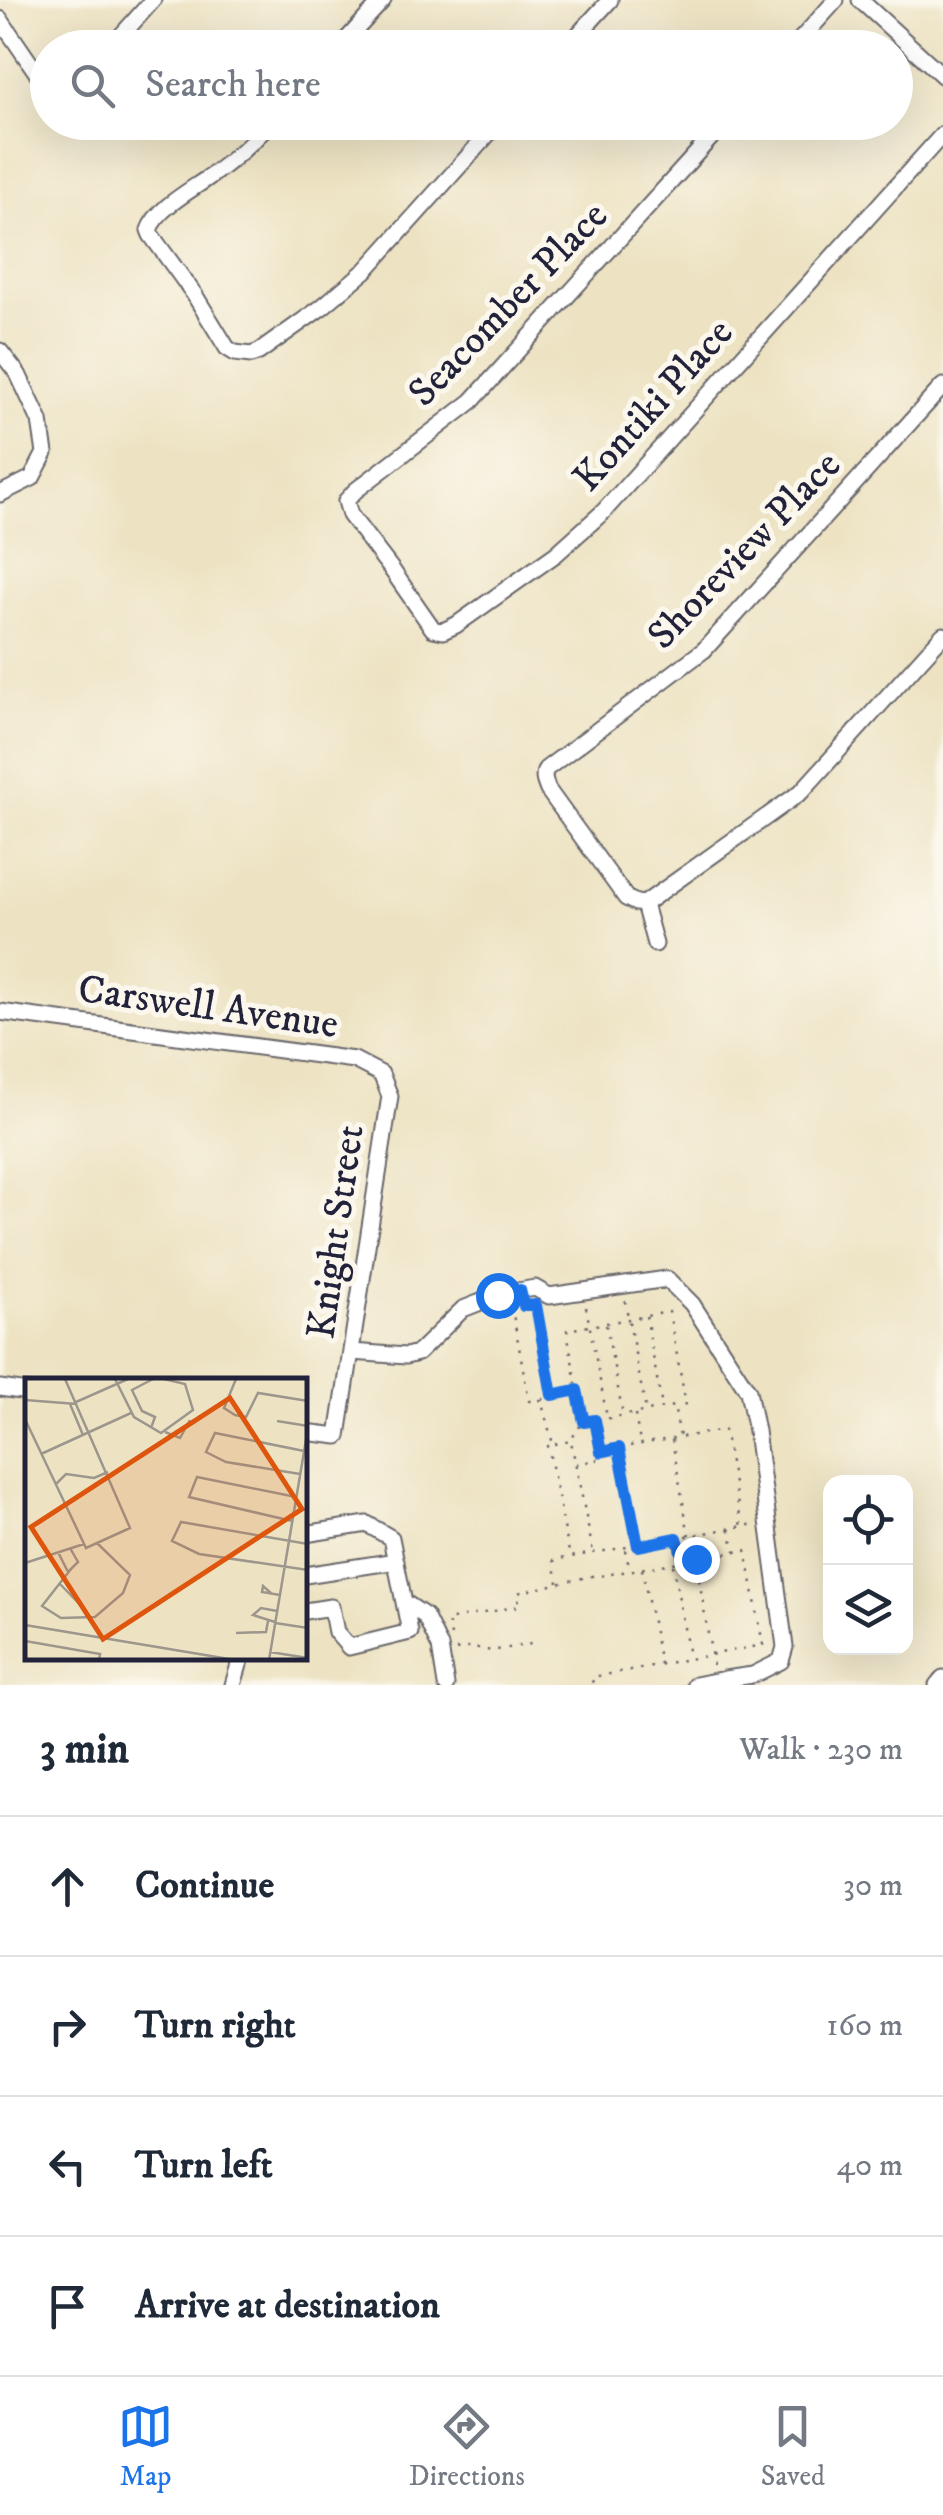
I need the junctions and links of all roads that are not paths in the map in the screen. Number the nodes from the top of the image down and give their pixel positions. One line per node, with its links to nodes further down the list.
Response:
1 (154, 0): 7 (street)
2 (383, 0): 8 (street)
3 (610, 0): 9 (street)
4 (836, 0): 10 (street)
5 (860, 0): 11 (street)
6 (0, 18): 13 (street)
7 (126, 30)
8 (356, 30)
9 (582, 30)
10 (809, 30)
11 (895, 30)
12 (913, 45): 14 (street)
13 (30, 63)
14 (941, 69)
15 (943, 134): 22 (street, Kontiki Place)
16 (255, 140): 17 (street)
17 (483, 140)
18 (709, 140): 22 (street, Seacomber Place)
19 (0, 352): 21 (street)
20 (943, 386): 24 (street, Shoreview Place)
21 (0, 494)
22 (392, 570)
23 (943, 635): 24 (street)
24 (644, 904): 25 (street)
25 (655, 944)
26 (0, 1012): 27 (street, Carswell Avenue)
27 (390, 1096): 28 (street, Knight Street)
28 (352, 1352): 31 (street, Knight Street); 39 (street)
29 (0, 1388): 30 (street)
30 (25, 1392)
31 (308, 1432)
32 (308, 1534): 33 (street)
33 (396, 1561): 34 (street); 35 (street)
34 (308, 1575)
35 (404, 1602): 36 (street); 41 (street)
36 (308, 1611)
37 (240, 1660): 40 (street)
38 (943, 1678): 43 (street)
39 (721, 1682): 42 (street)
40 (234, 1685)
41 (446, 1685)
42 (695, 1685)
43 (937, 1685)

